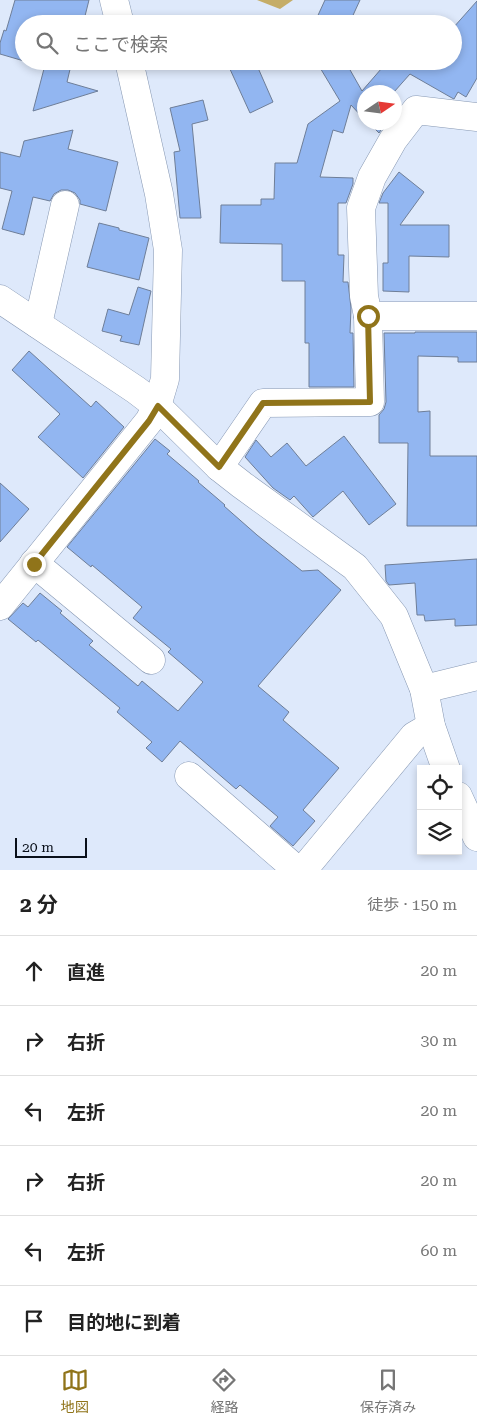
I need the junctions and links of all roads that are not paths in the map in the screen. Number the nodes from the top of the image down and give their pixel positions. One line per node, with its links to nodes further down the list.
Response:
1 (114, 0): 2 (street)
2 (118, 15)
3 (130, 70): 10 (street)
4 (477, 117): 7 (street)
5 (65, 205): 9 (street)
6 (0, 299): 9 (street)
7 (368, 316): 8 (street); 11 (street)
8 (477, 316)
9 (38, 324): 10 (street)
10 (158, 406): 11 (street); 12 (street)
11 (219, 467): 16 (street)
12 (34, 564): 13 (street); 14 (street)
13 (0, 606)
14 (151, 660)
15 (477, 676): 16 (street)
16 (424, 689): 17 (street)
17 (431, 726): 18 (street); 23 (street)
18 (445, 765)
19 (189, 776): 22 (street)
20 (462, 805): 21 (street)
21 (477, 837)
22 (297, 870)
23 (303, 870)

